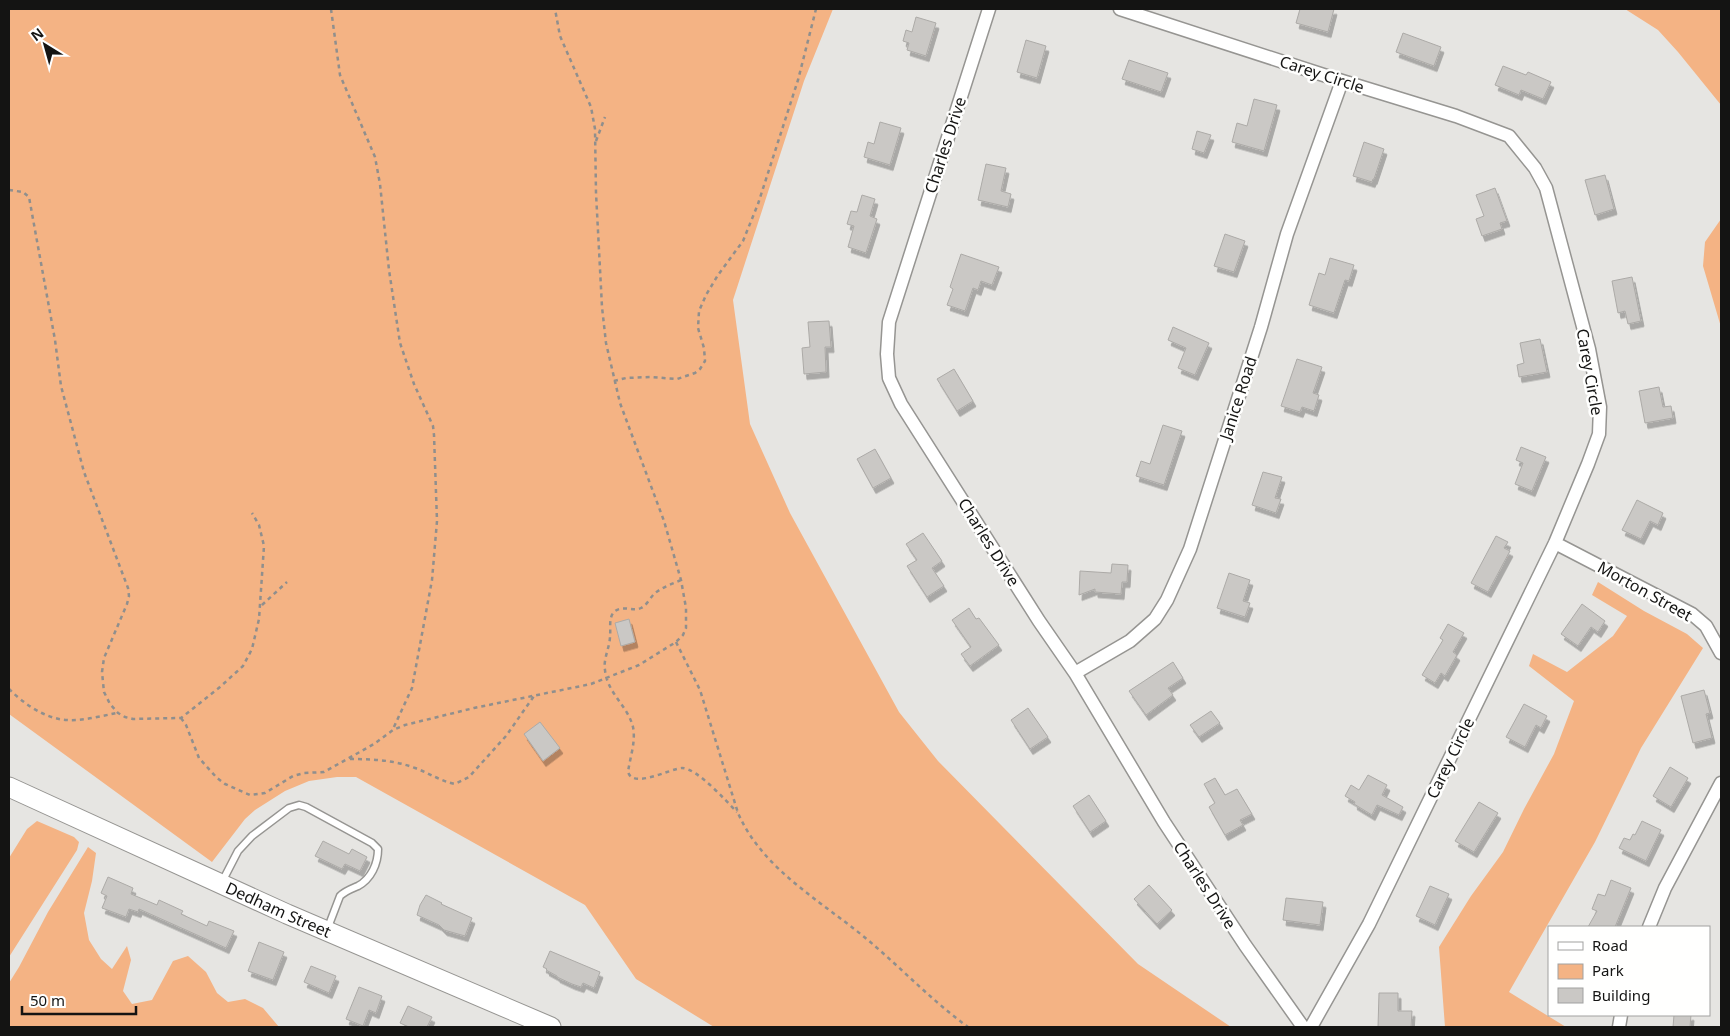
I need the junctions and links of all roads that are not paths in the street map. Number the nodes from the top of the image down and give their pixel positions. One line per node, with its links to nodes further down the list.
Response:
1 (989, 9): 6 (street, Charles Drive)
2 (1120, 9): 3 (street, Carey Circle)
3 (1342, 81): 4 (street, Carey Circle); 6 (street, Janice Road)
4 (1556, 542): 5 (street, Morton Street); 14 (street, Carey Circle)
5 (1721, 653)
6 (1075, 673): 13 (street, Charles Drive)
7 (1721, 783): 10 (street)
8 (9, 787): 9 (main road, Dedham Street)
9 (221, 884): 11 (main road, Dedham Street); 11 (lane)
10 (1649, 926)
11 (327, 931): 12 (main road, Dedham Street)
12 (551, 1027)
13 (1303, 1027)
14 (1311, 1027)

